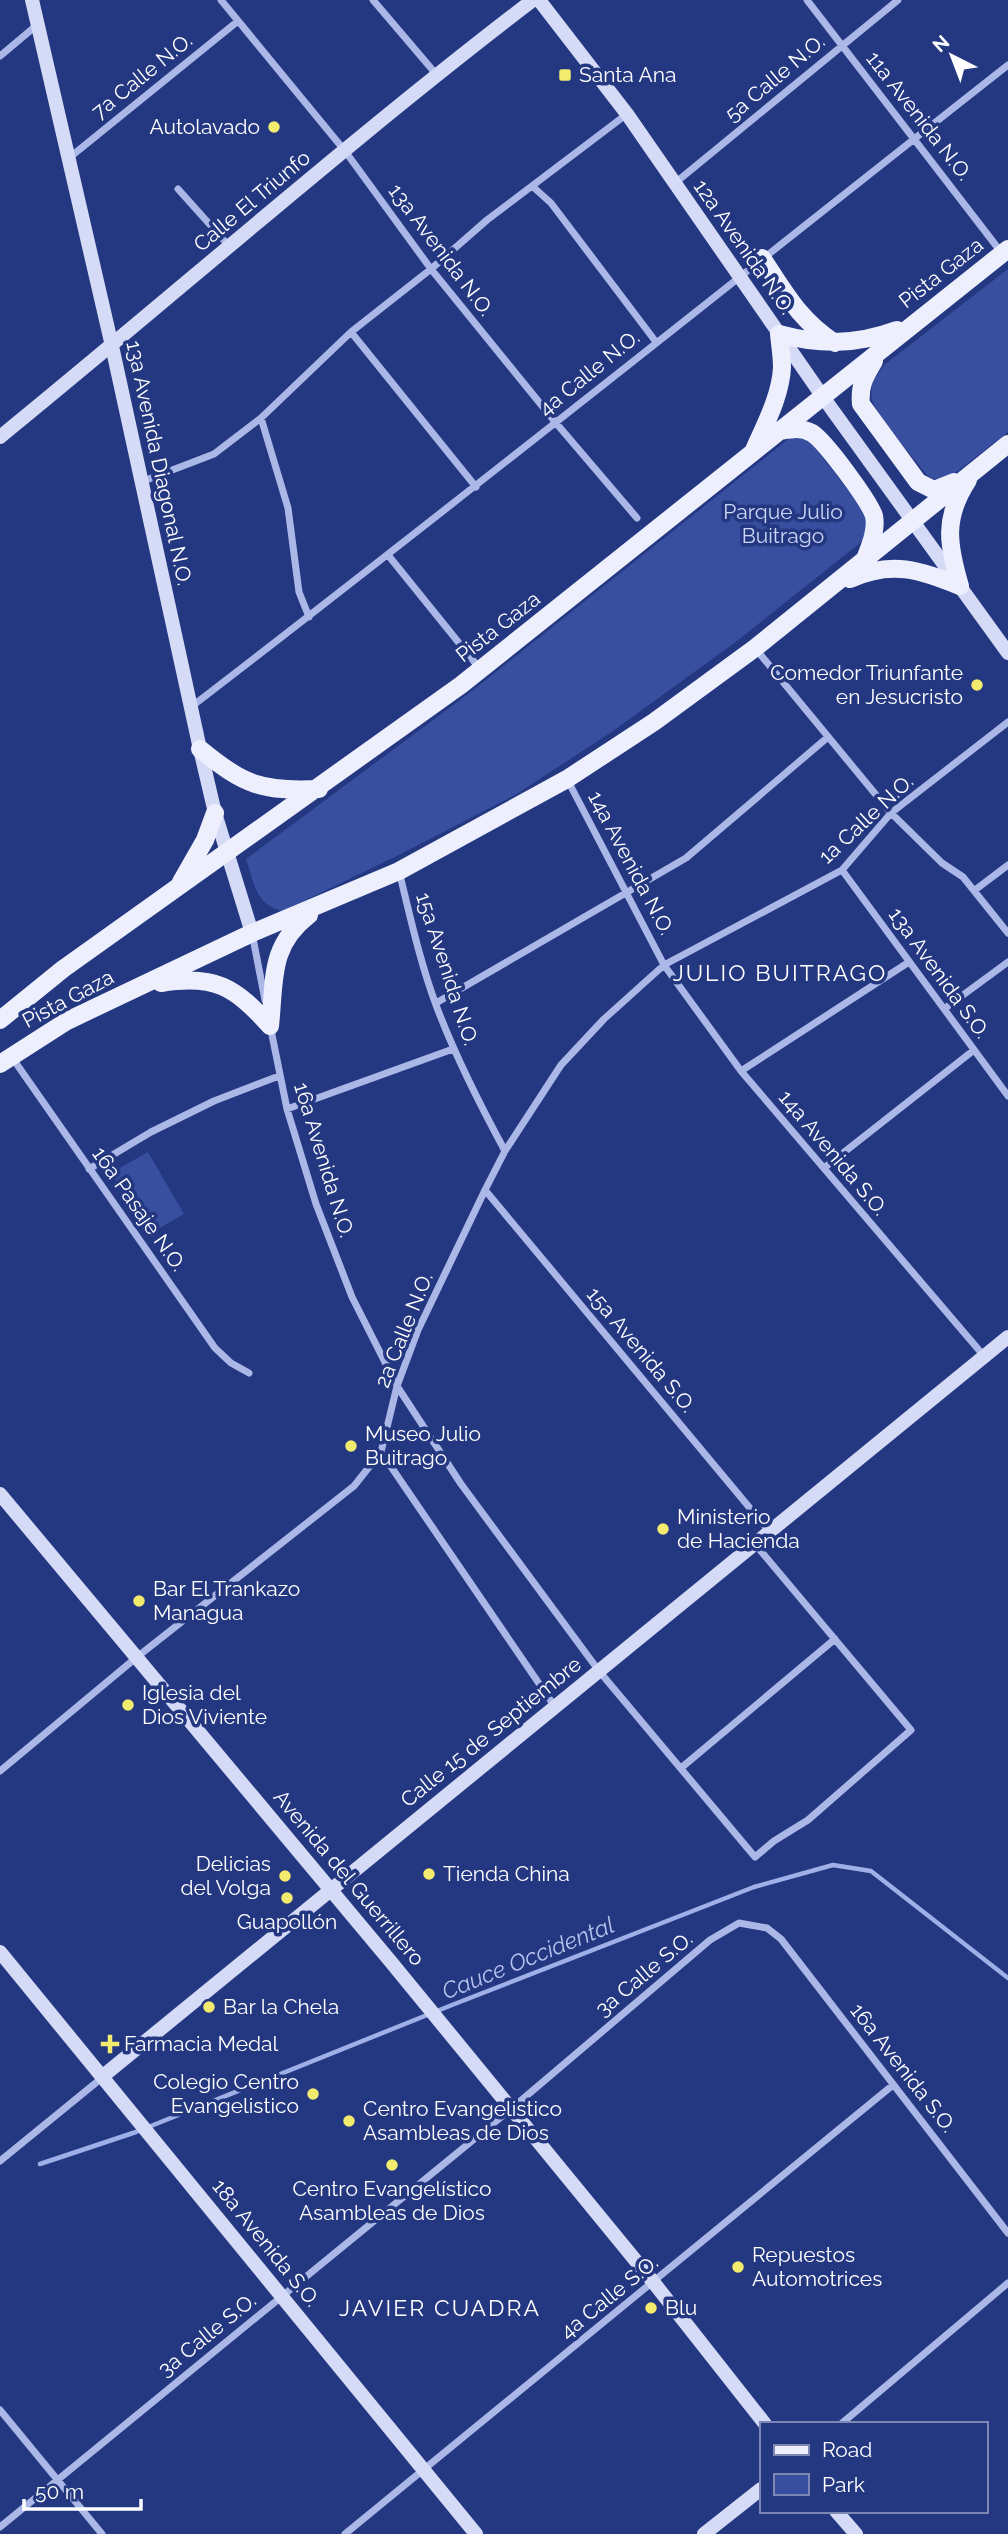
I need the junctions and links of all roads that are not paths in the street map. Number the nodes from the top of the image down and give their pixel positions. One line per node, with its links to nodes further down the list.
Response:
1 (32, 0): 9 (street, 13a Avenida Diagonal N.O.)
2 (221, 0): 8 (street, 13a Avenida N.O.)
3 (373, 0): 13 (street)
4 (533, 0): 13 (street, Calle El Triunfo)
5 (539, 0): 14 (street, 12a Avenida N.O.)
6 (807, 0): 10 (street, 11a Avenida N.O.)
7 (898, 0): 10 (street, 5a Calle N.O.)
8 (238, 21): 16 (street, 13a Avenida N.O.); 17 (street, 7a Calle N.O.)
9 (38, 25): 11 (street); 17 (street, 13a Avenida Diagonal N.O.)
10 (842, 45): 15 (street, 11a Avenida N.O.); 18 (street, 5a Calle N.O.)
11 (0, 56)
12 (1008, 65): 15 (street, 4a Calle N.O.)
13 (436, 74): 16 (street, Calle El Triunfo)
14 (627, 114): 18 (street, 12a Avenida N.O.); 19 (street)
15 (914, 139): 22 (street, 11a Avenida N.O.); 23 (street, 4a Calle N.O.)
16 (345, 151): 21 (street, Calle El Triunfo); 24 (street, 13a Avenida N.O.)
17 (69, 158): 31 (street, 13a Avenida Diagonal N.O.)
18 (675, 184): 25 (street, 12a Avenida N.O.)
19 (532, 186): 24 (street); 29 (street)
20 (178, 189): 21 (street)
21 (230, 248): 31 (street, Calle El Triunfo)
22 (1005, 251): 26 (main road, Pista Gaza)
23 (762, 258): 25 (street, 4a Calle N.O.); 30 (main road)
24 (431, 269): 27 (street); 35 (street, 13a Avenida N.O.)
25 (738, 276): 28 (street, 12a Avenida N.O.); 29 (street, 4a Calle N.O.)
26 (910, 326): 30 (main road); 32 (main road, Pista Gaza)
27 (351, 332): 34 (street); 42 (street)
28 (779, 334): 30 (main road); 33 (street, 12a Avenida N.O.); 39 (main road)
29 (656, 342): 35 (street, 4a Calle N.O.)
30 (835, 343)
31 (112, 346): 37 (street, Calle El Triunfo); 41 (street, 13a Avenida Diagonal N.O.)
32 (881, 350): 33 (main road, Pista Gaza); 40 (main road)
33 (823, 397): 36 (main road, Pista Gaza); 44 (street, 12a Avenida N.O.)
34 (261, 418): 41 (street); 49 (street)
35 (556, 423): 42 (street, 4a Calle N.O.); 43 (street, 13a Avenida N.O.)
36 (780, 431): 39 (main road, Pista Gaza); 46 (main road)
37 (0, 437)
38 (1008, 444): 40 (main road, Pista Gaza)
39 (752, 454): 52 (main road, Pista Gaza)
40 (972, 473): 44 (main road, Pista Gaza); 47 (main road)
41 (141, 482): 53 (street, 13a Avenida Diagonal N.O.)
42 (476, 487): 45 (street, 4a Calle N.O.)
43 (637, 517)
44 (912, 520): 46 (main road, Pista Gaza); 47 (street, 12a Avenida N.O.)
45 (388, 555): 49 (street, 4a Calle N.O.); 52 (street)
46 (865, 559): 48 (main road, Pista Gaza)
47 (960, 586): 48 (main road); 51 (street, 12a Avenida N.O.)
48 (824, 592): 50 (main road, Pista Gaza)
49 (309, 617): 53 (street, 4a Calle N.O.)
50 (755, 648): 55 (street); 57 (main road, Pista Gaza)
51 (1008, 653)
52 (480, 670): 58 (main road, Pista Gaza)
53 (190, 707): 56 (street, 13a Avenida Diagonal N.O.)
54 (1008, 722): 60 (street, 1a Calle N.O.)
55 (828, 737): 60 (street); 67 (street)
56 (200, 750): 58 (main road); 59 (street, 13a Avenida Diagonal N.O.)
57 (566, 779): 64 (main road, Pista Gaza); 67 (street, 14a Avenida N.O.)
58 (319, 789): 61 (main road, Pista Gaza)
59 (215, 813): 61 (street, 13a Avenida Diagonal N.O.); 65 (main road)
60 (891, 813): 63 (street, 1a Calle N.O.); 66 (street)
61 (228, 853): 65 (main road, Pista Gaza); 69 (street, 13a Avenida Diagonal N.O.)
62 (1008, 866): 66 (street)
63 (842, 870): 71 (street, 13a Avenida S.O.); 73 (street, 1a Calle N.O.)
64 (399, 871): 68 (main road, Pista Gaza); 75 (street, 15a Avenida N.O.)
65 (175, 890): 77 (main road, Pista Gaza)
66 (975, 890): 70 (street)
67 (626, 892): 73 (street, 14a Avenida N.O.); 75 (street)
68 (326, 902): 69 (main road, Pista Gaza); 78 (main road)
69 (252, 933): 74 (main road, Pista Gaza); 78 (street, 16a Avenida N.O.)
70 (1008, 933)
71 (909, 962): 76 (street, 13a Avenida S.O.); 82 (street)
72 (1008, 962): 76 (street)
73 (664, 965): 82 (street, 14a Avenida S.O.); 86 (street, 2a Calle N.O.)
74 (140, 987): 78 (main road); 81 (main road, Pista Gaza)
75 (436, 1003): 79 (street, 15a Avenida N.O.)
76 (944, 1009): 80 (street, 13a Avenida S.O.)
77 (0, 1020)
78 (270, 1026): 83 (street, 16a Avenida N.O.)
79 (453, 1049): 85 (street); 86 (street, 15a Avenida N.O.)
80 (974, 1050): 84 (street, 13a Avenida S.O.); 87 (street)
81 (5, 1060): 88 (street, 16a Pasaje N.O.)
82 (741, 1072): 87 (street, 14a Avenida S.O.)
83 (279, 1076): 85 (street, 16a Avenida N.O.); 88 (street)
84 (1008, 1096)
85 (287, 1109): 93 (street, 16a Avenida N.O.)
86 (505, 1151): 89 (street, 2a Calle N.O.)
87 (824, 1168): 91 (street, 14a Avenida S.O.)
88 (89, 1169): 92 (street, 16a Pasaje N.O.)
89 (485, 1190): 93 (street, 2a Calle N.O.); 96 (street, 15a Avenida S.O.)
90 (1008, 1337): 91 (street, Calle 15 de Septiembre)
91 (984, 1357): 96 (street, Calle 15 de Septiembre)
92 (248, 1373)
93 (397, 1386): 94 (street, 2a Calle N.O.); 100 (street, 16a Avenida N.O.)
94 (381, 1452): 99 (street, 2a Calle N.O.); 101 (street)
95 (3, 1503): 99 (street, Avenida del Guerrillero)
96 (770, 1532): 97 (street, Calle 15 de Septiembre)
97 (755, 1544): 98 (street); 100 (street, Calle 15 de Septiembre)
98 (835, 1639): 102 (street); 102 (street, 16a Avenida N.O.)
99 (137, 1657): 103 (street, 2a Calle N.O.); 104 (street, Avenida del Guerrillero)
100 (599, 1671): 101 (street, Calle 15 de Septiembre); 102 (street, 16a Avenida N.O.)
101 (555, 1707): 104 (street, Calle 15 de Septiembre)
102 (681, 1768)
103 (0, 1771)
104 (332, 1889): 107 (street, Calle 15 de Septiembre); 109 (street, Avenida del Guerrillero)
105 (767, 1928): 108 (street, 16a Avenida S.O.); 109 (street, 3a Calle S.O.)
106 (0, 1952): 107 (street, 18a Avenida S.O.)
107 (103, 2076): 110 (street, Calle 15 de Septiembre); 114 (street, 18a Avenida S.O.)
108 (893, 2085): 111 (street, 16a Avenida S.O.); 112 (street, 4a Calle S.O.)
109 (510, 2109): 112 (street, Avenida del Guerrillero); 114 (street, 3a Calle S.O.)
110 (0, 2161)
111 (1008, 2233)
112 (654, 2283): 116 (street, Avenida del Guerrillero); 118 (street, 4a Calle S.O.)
113 (1008, 2283): 117 (street)
114 (282, 2297): 118 (street, 18a Avenida S.O.); 119 (street, 3a Calle S.O.)
115 (0, 2410): 119 (street)
116 (763, 2422)
117 (843, 2422)
118 (424, 2470): 124 (street, 4a Calle S.O.); 125 (street, 18a Avenida S.O.)
119 (58, 2480): 122 (street, 3a Calle S.O.); 123 (street)
120 (760, 2490): 126 (street)
121 (838, 2513): 127 (street)
122 (0, 2527)
123 (102, 2534)
124 (345, 2534)
125 (476, 2534)
126 (704, 2534)
127 (856, 2534)

